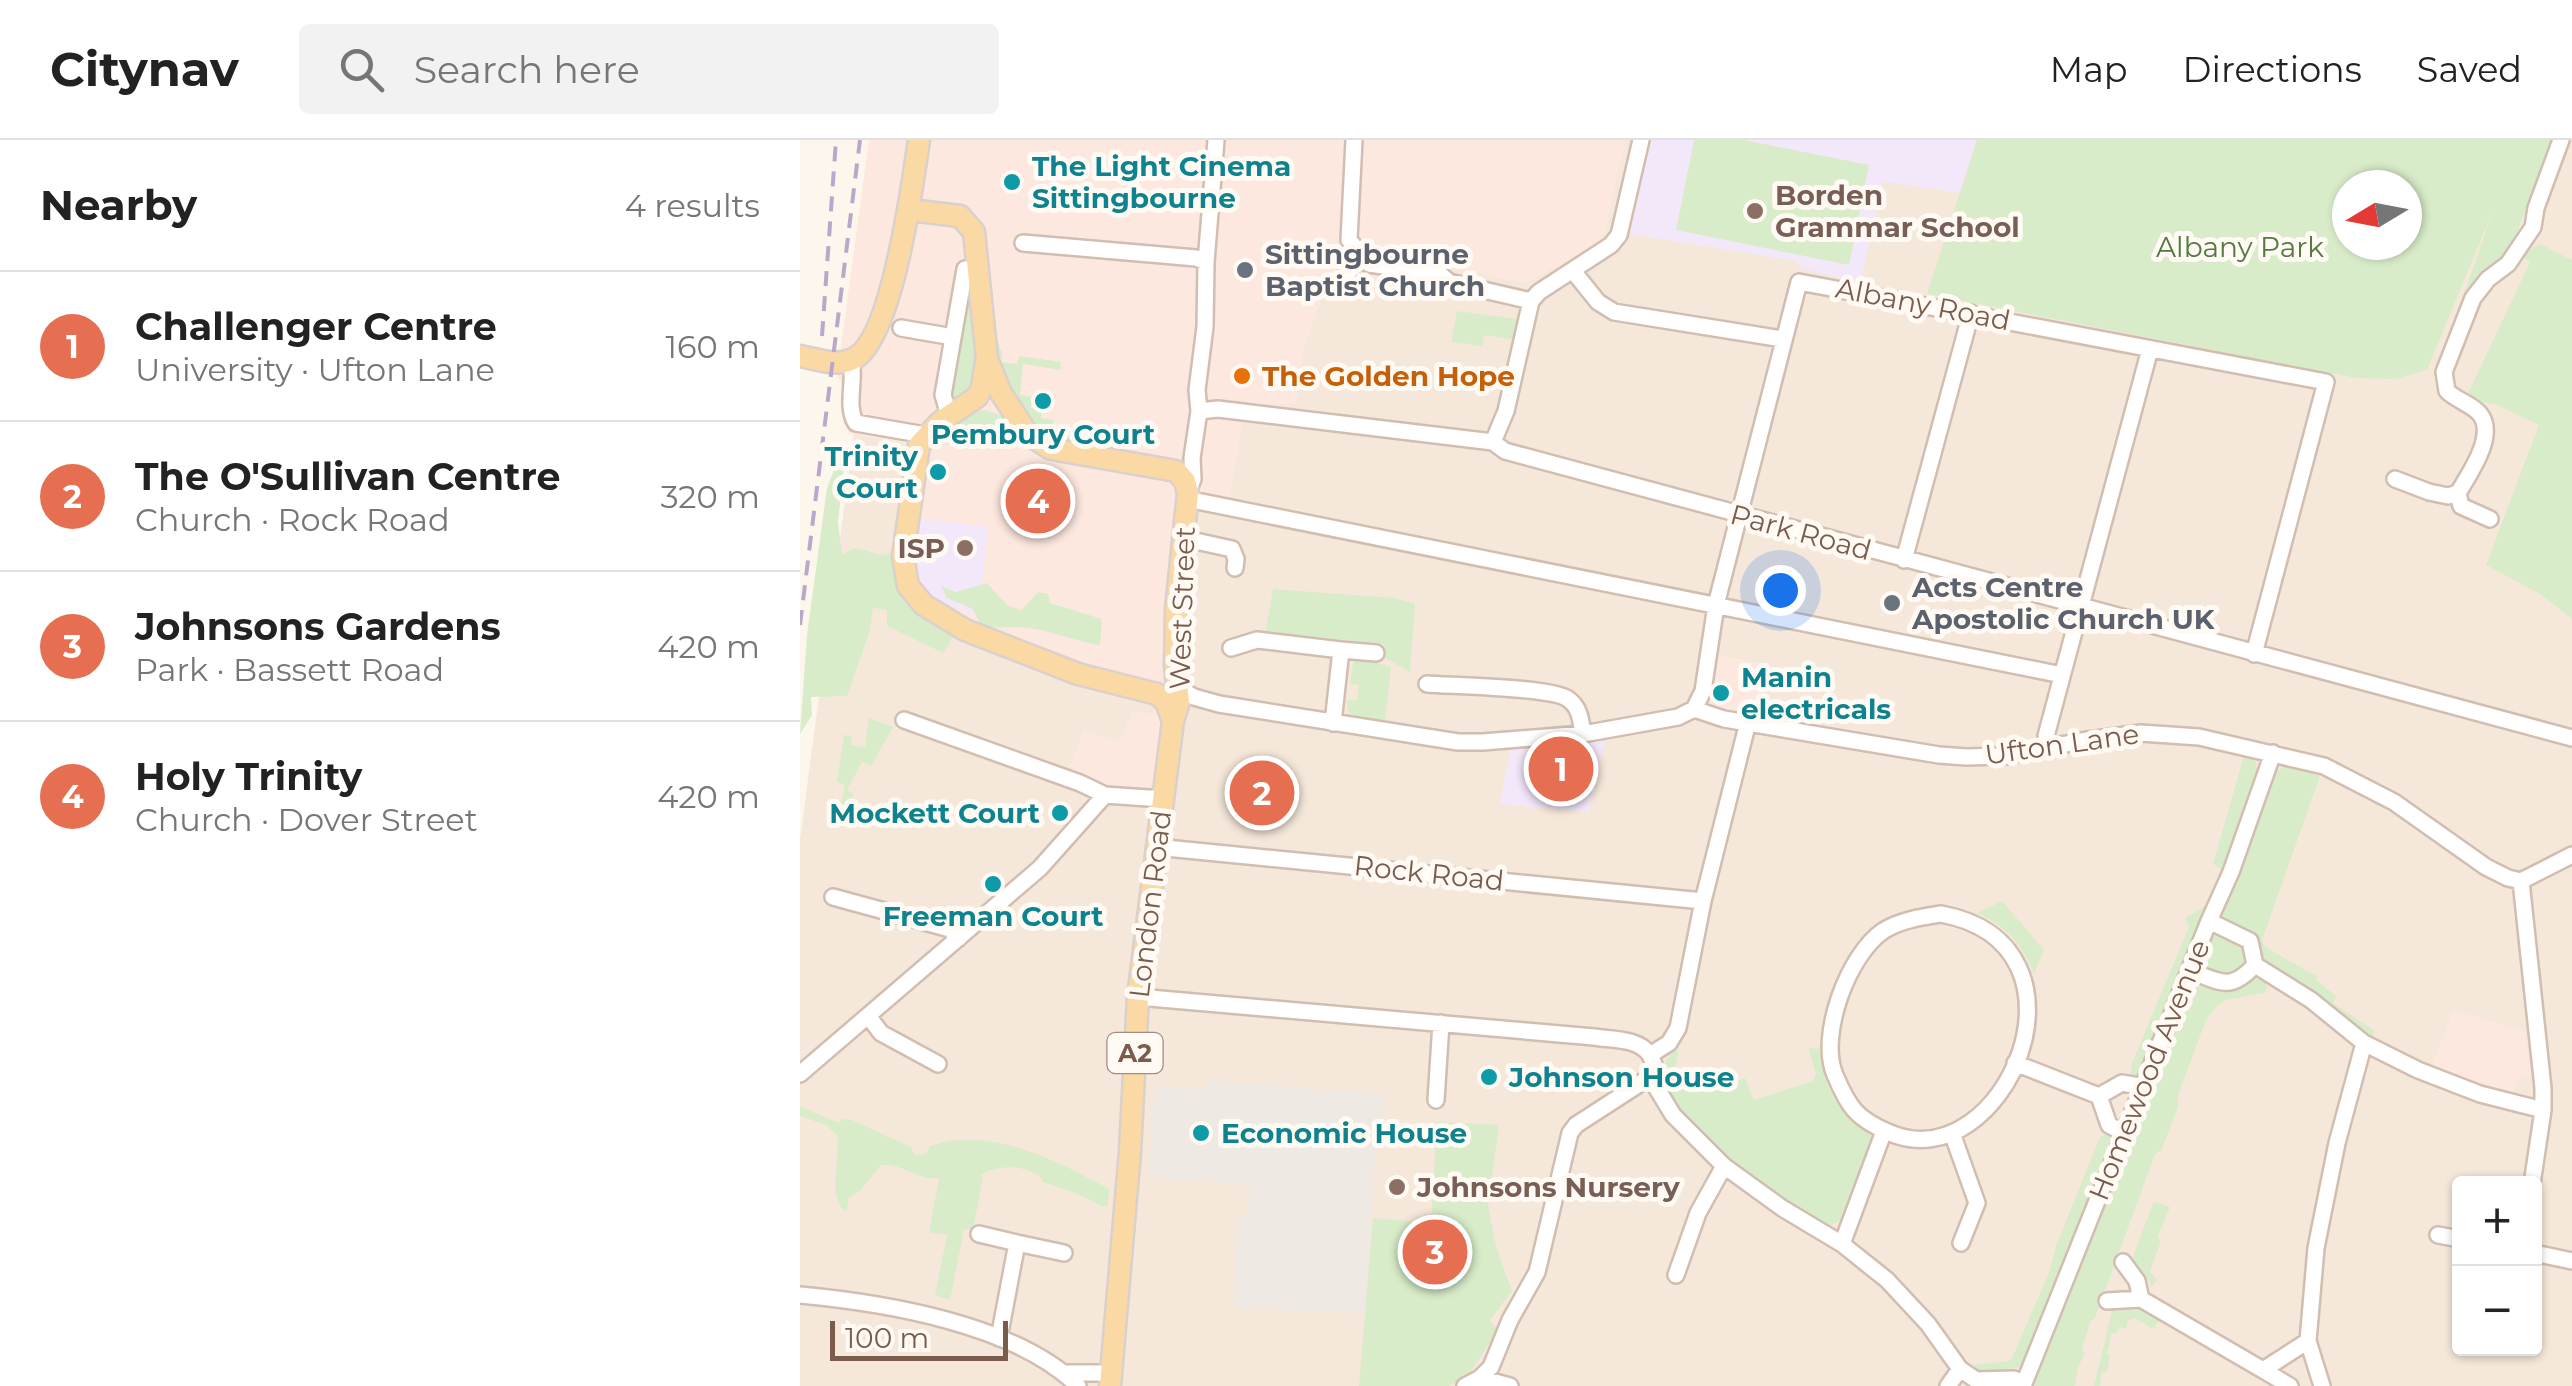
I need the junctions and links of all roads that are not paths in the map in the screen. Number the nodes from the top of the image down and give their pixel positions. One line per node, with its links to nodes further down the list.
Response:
1 (919, 140): 6 (main road)
2 (1216, 140): 11 (street)
3 (1354, 140): 10 (street)
4 (1641, 140): 13 (street)
5 (2561, 140): 31 (street)
6 (914, 173): 7 (main road); 8 (main road)
7 (910, 210): 8 (main road); 22 (main road)
8 (936, 212): 23 (main road)
9 (1023, 243): 11 (street)
10 (1362, 258): 14 (street); 15 (street)
11 (1206, 262): 25 (street)
12 (965, 269): 18 (street)
13 (1572, 272): 15 (street); 19 (street)
14 (1343, 277)
15 (1531, 300): 28 (street)
16 (1971, 312): 19 (street, Albany Road); 20 (street, Albany Road); 36 (street)
17 (901, 328): 18 (street)
18 (953, 337): 24 (street)
19 (1782, 339): 33 (street)
20 (2150, 349): 39 (street); 43 (street, Albany Road)
21 (800, 356): 22 (main road)
22 (851, 360): 27 (street)
23 (986, 360): 24 (main road); 26 (main road)
24 (956, 411): 26 (main road); 27 (main road)
25 (1199, 411): 28 (street, Park Road); 29 (street)
26 (1020, 423): 29 (main road)
27 (926, 435): 48 (main road)
28 (1493, 442): 33 (street, Park Road)
29 (1184, 465): 32 (main road, West Street)
30 (2395, 480): 31 (street)
31 (2458, 493): 34 (street)
32 (1188, 496): 35 (main road, West Street / A2); 38 (street)
33 (1740, 515): 36 (street, Park Road); 38 (street)
34 (2490, 518)
35 (1182, 538): 37 (street); 44 (main road, West Street / A2)
36 (1904, 560): 39 (street, Park Road)
37 (1234, 568)
38 (1716, 604): 45 (street); 49 (street)
39 (2080, 608): 43 (street, Park Road); 45 (street)
40 (1231, 648): 41 (street)
41 (1341, 650): 42 (street); 53 (street)
42 (1376, 653)
43 (2254, 654): 55 (street, Park Road)
44 (1175, 666): 47 (main road, West Street / A2); 48 (main road)
45 (2062, 675): 56 (street)
46 (1426, 684): 54 (street)
47 (1180, 689): 51 (main road, West Street / A2); 53 (street, Ufton Lane)
48 (1147, 690): 51 (main road)
49 (1686, 713): 52 (street, Ufton Lane); 54 (street, Ufton Lane)
50 (904, 720): 58 (street)
51 (1174, 721): 59 (main road, London Road / A2)
52 (1748, 722): 56 (street, Ufton Lane); 64 (street)
53 (1333, 723): 54 (street, Ufton Lane)
54 (1584, 734)
55 (2572, 738)
56 (2046, 748): 57 (street, Ufton Lane)
57 (2273, 753): 62 (street, Ufton Lane); 65 (street, Homewood Avenue)
58 (1105, 795): 59 (street); 66 (street)
59 (1162, 799): 60 (main road, London Road / A2)
60 (1156, 847): 64 (street, Rock Road); 69 (main road, London Road / A2)
61 (2572, 855): 62 (street)
62 (2520, 881): 81 (street)
63 (833, 898): 66 (street)
64 (1703, 901): 73 (street)
65 (2209, 921): 67 (street); 68 (street, Homewood Avenue)
66 (958, 939): 70 (street)
67 (2255, 965): 68 (street); 72 (street)
68 (2189, 971): 78 (street, Homewood Avenue)
69 (1138, 997): 71 (street); 106 (main road, London Road / A2)
70 (869, 1017): 75 (street); 76 (street)
71 (1441, 1023): 73 (street); 80 (street)
72 (2364, 1043): 81 (street); 102 (street)
73 (1650, 1055): 77 (street)
74 (2015, 1062): 79 (street); 82 (street); 83 (street)
75 (938, 1064)
76 (800, 1074)
77 (1650, 1077): 85 (street); 107 (street)
78 (2145, 1087): 79 (street); 84 (street, Homewood Avenue)
79 (2099, 1096): 84 (street)
80 (1436, 1100)
81 (2543, 1110): 86 (street)
82 (1884, 1131): 83 (street); 92 (street)
83 (1952, 1132): 91 (street)
84 (2126, 1134): 108 (street, Homewood Avenue)
85 (1724, 1166): 92 (street); 97 (street)
86 (2533, 1176)
87 (979, 1234): 90 (street)
88 (2438, 1235): 89 (street)
89 (2452, 1238)
90 (1017, 1242): 93 (street); 101 (street)
91 (1961, 1242)
92 (1842, 1244): 103 (street)
93 (1064, 1253)
94 (2542, 1255): 95 (street)
95 (2572, 1261)
96 (2122, 1262): 99 (street)
97 (1676, 1276)
98 (800, 1296): 101 (street)
99 (2141, 1299): 100 (street); 104 (street)
100 (2107, 1302)
101 (999, 1338): 105 (street)
102 (2308, 1341): 104 (street); 113 (street)
103 (1960, 1369): 108 (street); 111 (street)
104 (2264, 1370): 112 (street)
105 (1065, 1373): 106 (street); 109 (street)
106 (1110, 1380)
107 (1472, 1382): 110 (street)
108 (2023, 1385)
109 (1078, 1386)
110 (1510, 1386)
111 (1948, 1386)
112 (2290, 1386)
113 (2322, 1386)

